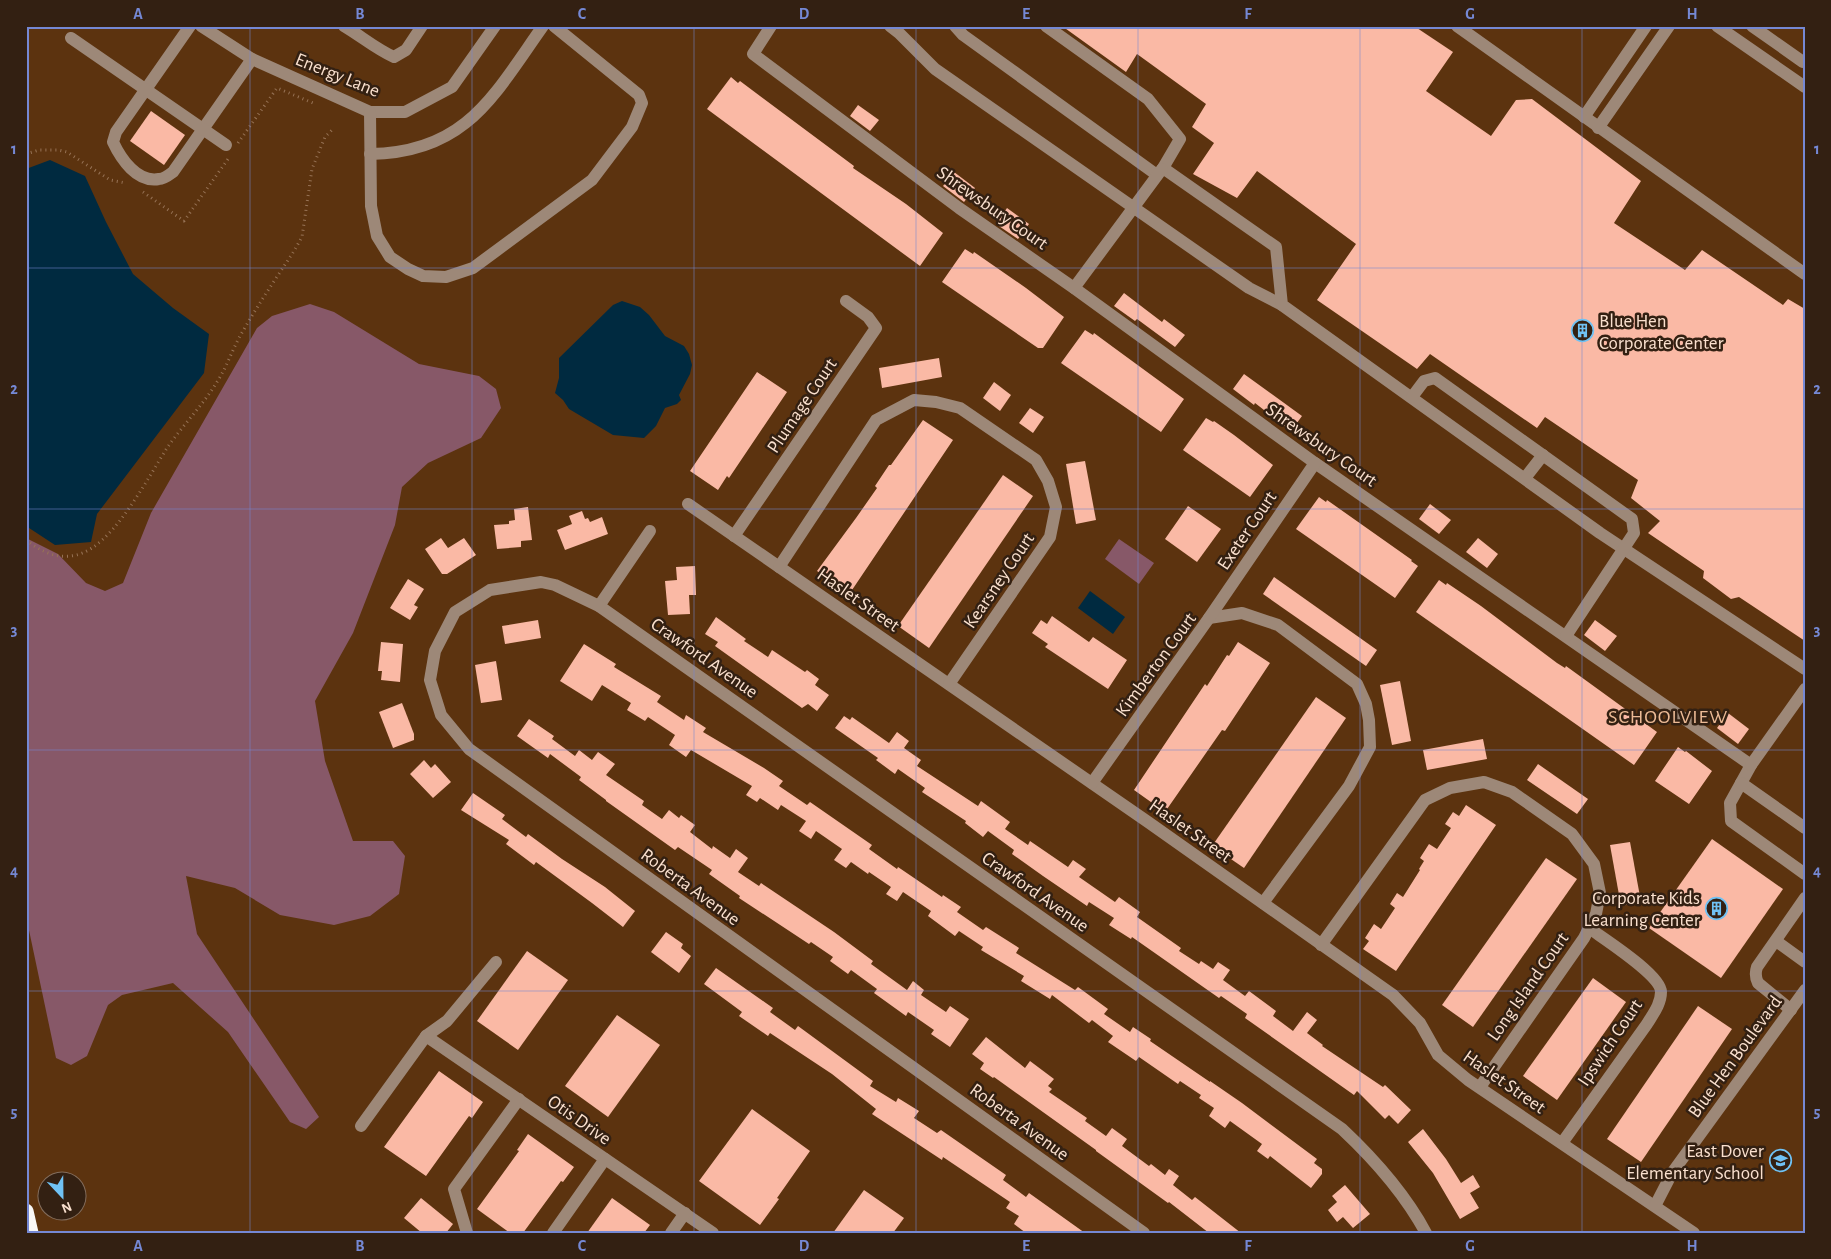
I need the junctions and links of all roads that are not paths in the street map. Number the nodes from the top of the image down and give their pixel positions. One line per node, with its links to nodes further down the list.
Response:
1 (190, 26): 24 (street)
2 (201, 26): 21 (street, Energy Lane)
3 (344, 26): 18 (street)
4 (422, 26): 18 (street)
5 (495, 26): 25 (street, Energy Lane)
6 (543, 26): 30 (street)
7 (554, 26): 30 (street)
8 (770, 26): 34 (street, Shrewsbury Court)
9 (890, 26): 32 (street)
10 (955, 26): 31 (street)
11 (1046, 26): 31 (street)
12 (1457, 26): 26 (street)
13 (1646, 26): 26 (street)
14 (1669, 26): 27 (street)
15 (1717, 26): 22 (street)
16 (1752, 26): 20 (street)
17 (1767, 26): 20 (street)
18 (364, 31)
19 (71, 38): 24 (street)
20 (1804, 58): 22 (street)
21 (252, 59): 25 (street, Energy Lane); 28 (street)
22 (1792, 77): 23 (street)
23 (1805, 87)
24 (146, 90): 28 (street); 28 (street)
25 (370, 112): 30 (street)
26 (1584, 117): 27 (street)
27 (1598, 128): 33 (street)
28 (203, 129): 29 (street)
29 (226, 145)
30 (370, 154)
31 (1160, 172): 32 (street); 36 (street)
32 (1134, 208): 34 (street); 36 (street)
33 (1805, 274)
34 (1074, 288): 39 (street, Shrewsbury Court)
35 (846, 301): 43 (street, Plumage Court)
36 (1282, 305): 37 (street)
37 (1412, 397): 38 (street); 40 (street)
38 (1543, 455): 40 (street); 44 (street)
39 (1315, 463): 47 (street, Exeter Court); 48 (street, Shrewsbury Court)
40 (1525, 478): 44 (street)
41 (688, 504): 43 (street, Haslet Street)
42 (650, 531): 46 (street)
43 (734, 536): 45 (street, Haslet Street)
44 (1624, 549): 48 (street); 49 (street)
45 (779, 567): 50 (street, Haslet Street); 50 (street, Kearsney Court)
46 (599, 606): 80 (street, Roberta Avenue); 81 (street, Crawford Avenue)
47 (1209, 618): 53 (street, Kimberton Court); 58 (street, Kimberton Court)
48 (1566, 636): 52 (street, Shrewsbury Court)
49 (1805, 669)
50 (949, 684): 53 (street, Haslet Street)
51 (1805, 689): 52 (street)
52 (1752, 765): 54 (street)
53 (1092, 783): 58 (street, Haslet Street)
54 (1741, 783): 55 (street); 56 (street)
55 (1805, 828)
56 (1805, 874)
57 (1805, 898): 60 (street)
58 (1263, 903): 61 (street, Haslet Street)
59 (1589, 928): 61 (street, Long Island Court); 67 (street, Long Island Court); 70 (street, Ipswich Court)
60 (1776, 941): 63 (street); 65 (street)
61 (1322, 945): 67 (street, Haslet Street)
62 (496, 962): 66 (street)
63 (1805, 962)
64 (1805, 990): 65 (street, Blue Hen Boulevard)
65 (1791, 1010): 72 (street, Blue Hen Boulevard)
66 (426, 1036): 68 (street, Otis Drive); 69 (street)
67 (1480, 1087): 70 (street, Haslet Street)
68 (519, 1099): 71 (street, Otis Drive); 76 (street)
69 (361, 1126)
70 (1562, 1143): 72 (street, Haslet Street)
71 (605, 1159): 74 (street, Otis Drive); 77 (street)
72 (1655, 1206): 82 (street)
73 (26, 1211): 75 (highway)
74 (685, 1213): 78 (street); 79 (street, Otis Drive)
75 (31, 1233)
76 (467, 1233)
77 (553, 1233)
78 (671, 1233)
79 (713, 1233)
80 (1144, 1233)
81 (1426, 1233)
82 (1694, 1233)

